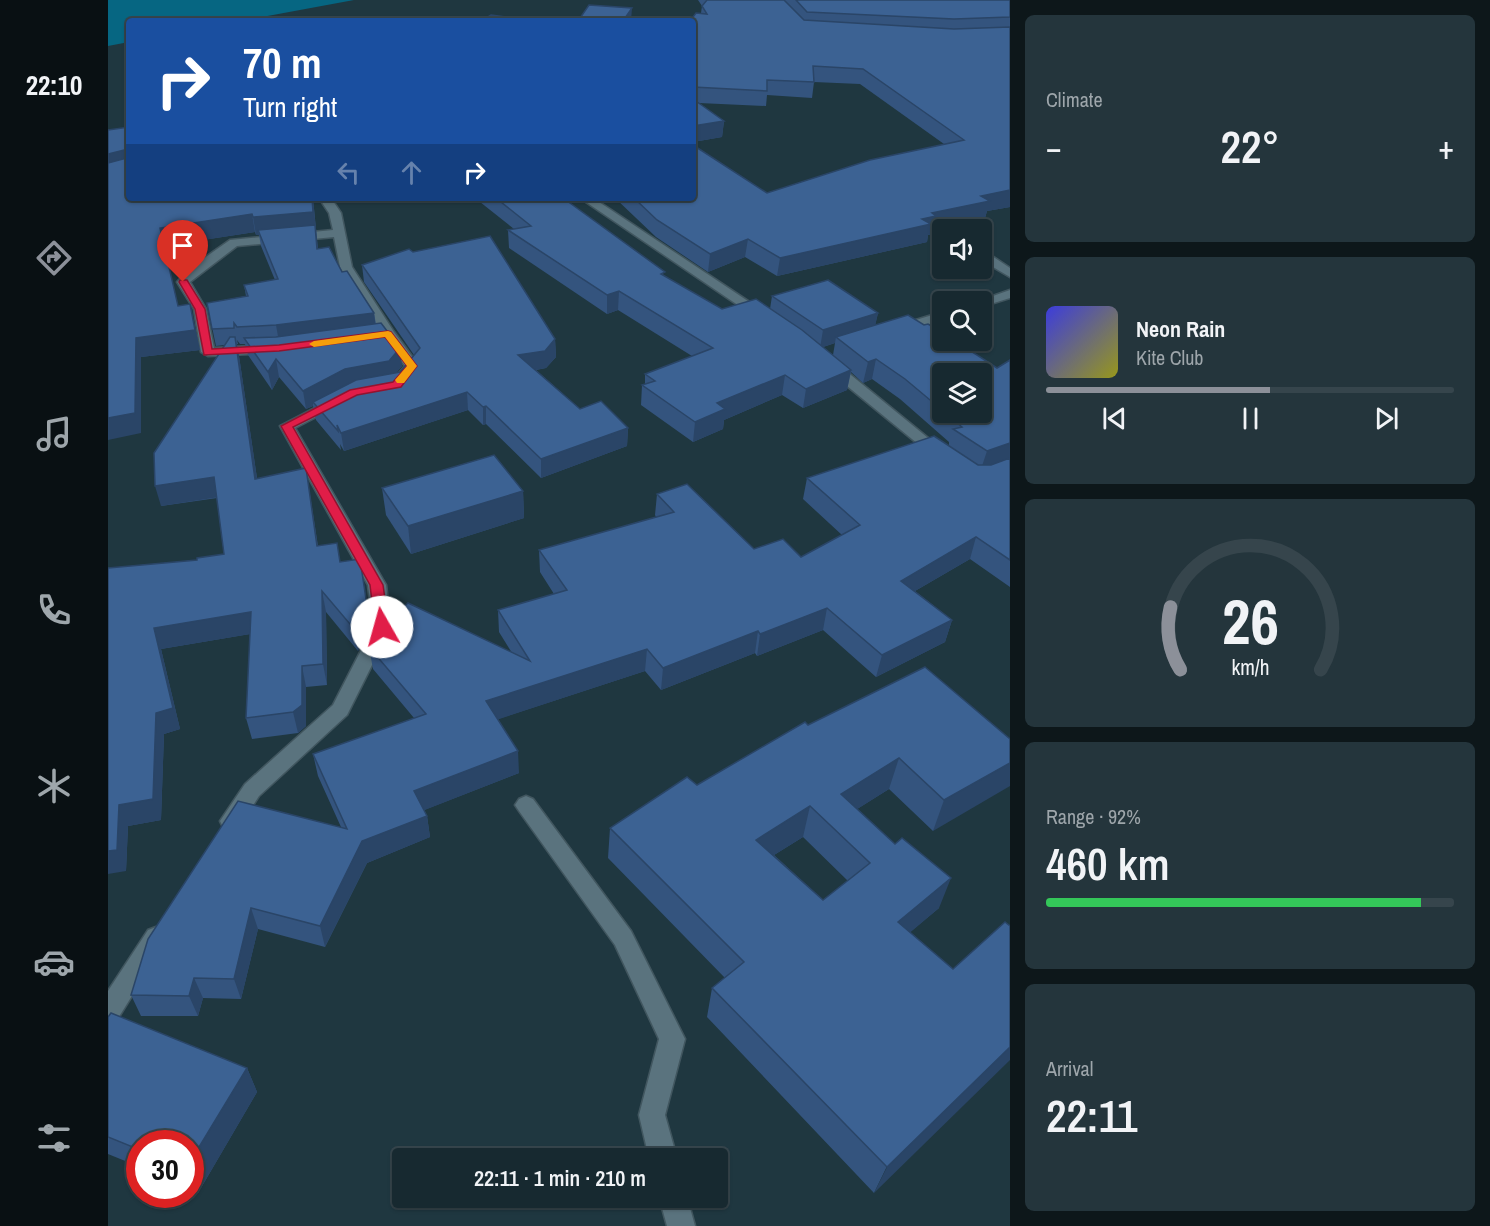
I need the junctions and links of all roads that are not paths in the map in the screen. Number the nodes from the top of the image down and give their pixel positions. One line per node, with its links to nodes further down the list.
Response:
1 (327, 201): 3 (street)
2 (591, 201): 9 (street)
3 (339, 233): 11 (street); 13 (street)
4 (992, 261): 5 (street)
5 (1010, 273)
6 (1010, 294): 7 (street)
7 (992, 300)
8 (932, 319): 10 (street)
9 (776, 324)
10 (886, 333)
11 (279, 348)
12 (830, 351): 15 (street)
13 (386, 387)
14 (354, 392): 17 (street)
15 (952, 463)
16 (526, 805): 20 (street)
17 (220, 839)
18 (168, 918): 19 (street)
19 (108, 1012)
20 (660, 1148)
21 (676, 1208): 22 (street)
22 (681, 1226)

